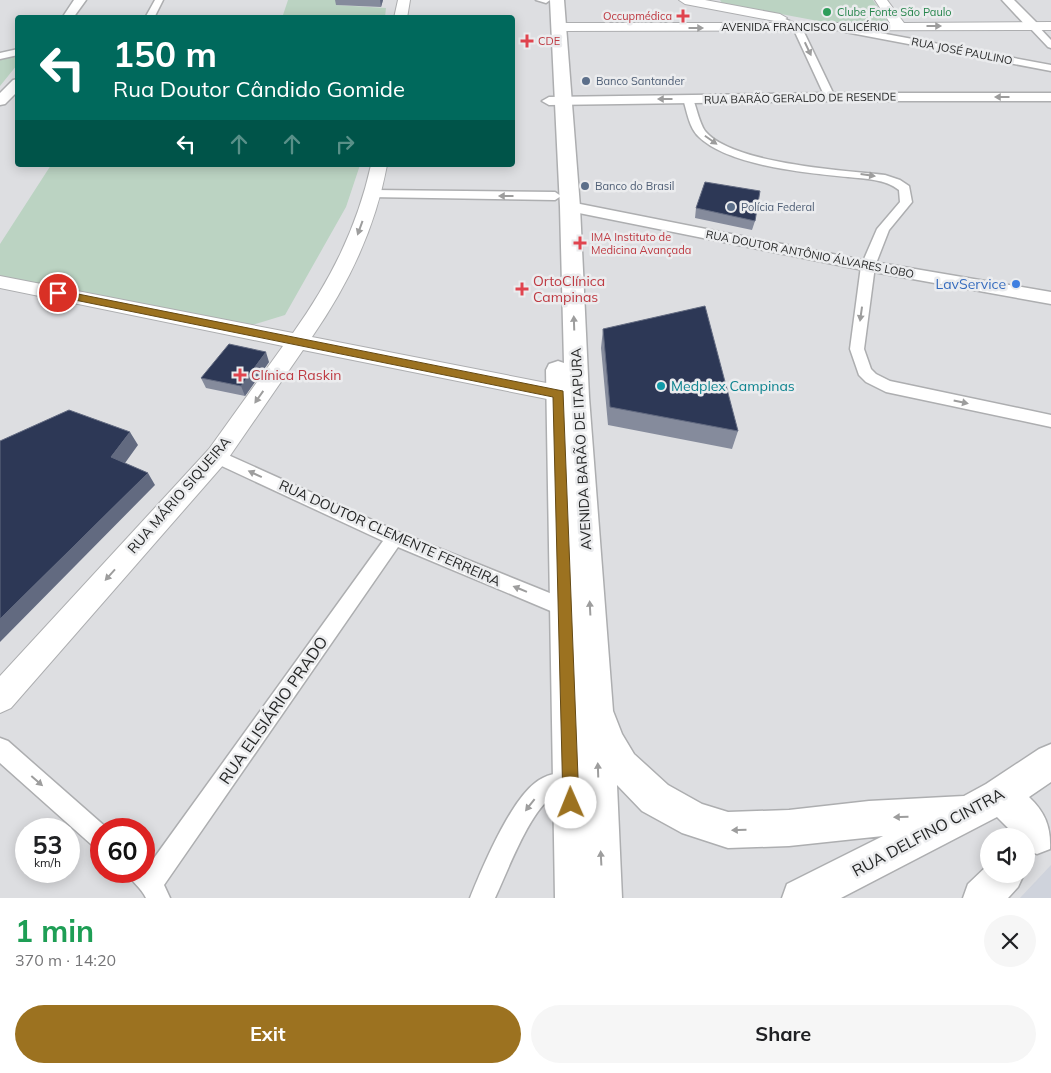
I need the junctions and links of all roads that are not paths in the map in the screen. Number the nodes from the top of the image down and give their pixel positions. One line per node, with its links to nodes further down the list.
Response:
1 (80, 0): 11 (street)
2 (159, 0): 12 (street)
3 (404, 0): 13 (main road)
4 (540, 0): 5 (street)
5 (546, 0): 30 (main road, AVENIDA BARÃO DE ITAPURA)
6 (557, 0): 18 (main road, AVENIDA BARÃO DE ITAPURA)
7 (685, 0): 10 (main road, RUA JOSÉ PAULINO)
8 (881, 0): 15 (main road)
9 (1008, 0): 16 (street)
10 (713, 3): 14 (main road, RUA JOSÉ PAULINO)
11 (70, 15)
12 (151, 15)
13 (401, 15)
14 (774, 17): 19 (street); 20 (main road, RUA JOSÉ PAULINO)
15 (899, 26): 16 (main road, AVENIDA FRANCISCO GLICÉRIO, one-way to 16); 20 (main road, AVENIDA FRANCISCO GLICÉRIO); 21 (street)
16 (1034, 26): 17 (main road, AVENIDA FRANCISCO GLICÉRIO); 22 (street)
17 (1051, 26)
18 (560, 27): 19 (main road, AVENIDA FRANCISCO GLICÉRIO, one-way to 19); 30 (main road, AVENIDA BARÃO DE ITAPURA)
19 (798, 28): 20 (main road, AVENIDA FRANCISCO GLICÉRIO); 27 (street, one-way to 27)
20 (838, 28): 21 (street, RUA JOSÉ PAULINO)
21 (910, 42): 25 (street, RUA JOSÉ PAULINO)
22 (1051, 45)
23 (15, 53): 24 (street)
24 (0, 56)
25 (1051, 68)
26 (15, 88): 31 (street)
27 (830, 97): 28 (street, RUA BARÃO GERALDO DE RESENDE, one-way to 27); 29 (street, RUA BARÃO GERALDO DE RESENDE)
28 (1051, 97)
29 (688, 99): 30 (street, RUA BARÃO GERALDO DE RESENDE, one-way to 30); 35 (street, one-way to 35)
30 (557, 100): 34 (main road, AVENIDA BARÃO DE ITAPURA)
31 (0, 101)
32 (379, 167): 33 (main road, RUA MÁRIO SIQUEIRA)
33 (373, 194): 34 (street, RUA DOUTOR ANTÔNIO ÁLVARES LOBO, one-way to 33); 38 (main road, RUA MÁRIO SIQUEIRA, one-way to 38)
34 (562, 201): 35 (street, RUA DOUTOR ANTÔNIO ÁLVARES LOBO); 39 (main road, AVENIDA BARÃO DE ITAPURA, one-way to 34)
35 (868, 266): 37 (street, RUA DOUTOR ANTÔNIO ÁLVARES LOBO); 40 (street, one-way to 40)
36 (0, 282): 38 (main road)
37 (1051, 298)
38 (298, 342): 39 (main road); 41 (main road, RUA MÁRIO SIQUEIRA, one-way to 41)
39 (568, 395): 43 (main road, AVENIDA BARÃO DE ITAPURA); 45 (main road, AVENIDA BARÃO DE ITAPURA, one-way to 39)
40 (1051, 421)
41 (217, 456): 42 (street, RUA DOUTOR CLEMENTE FERREIRA, one-way to 41); 44 (main road, RUA MÁRIO SIQUEIRA, one-way to 44)
42 (395, 538): 43 (street, RUA DOUTOR CLEMENTE FERREIRA, one-way to 42); 55 (street, RUA ELISIÁRIO PRADO)
43 (565, 608): 48 (main road, AVENIDA BARÃO DE ITAPURA)
44 (0, 698)
45 (596, 699): 50 (main road, one-way to 45); 51 (main road, AVENIDA BARÃO DE ITAPURA, one-way to 45)
46 (0, 749): 52 (street, one-way to 52)
47 (1051, 761): 49 (main road, RUA DELFINO CINTRA)
48 (571, 783): 51 (main road, AVENIDA BARÃO DE ITAPURA); 56 (street, one-way to 56)
49 (999, 797): 50 (main road, RUA DELFINO CINTRA); 53 (main road)
50 (967, 814): 59 (main road, RUA DELFINO CINTRA)
51 (585, 821): 57 (main road, AVENIDA BARÃO DE ITAPURA); 58 (main road, AVENIDA BARÃO DE ITAPURA, one-way to 51)
52 (90, 828)
53 (1038, 835)
54 (996, 883): 60 (main road)
55 (149, 884)
56 (482, 898)
57 (574, 898)
58 (603, 898)
59 (801, 898)
60 (982, 898)

